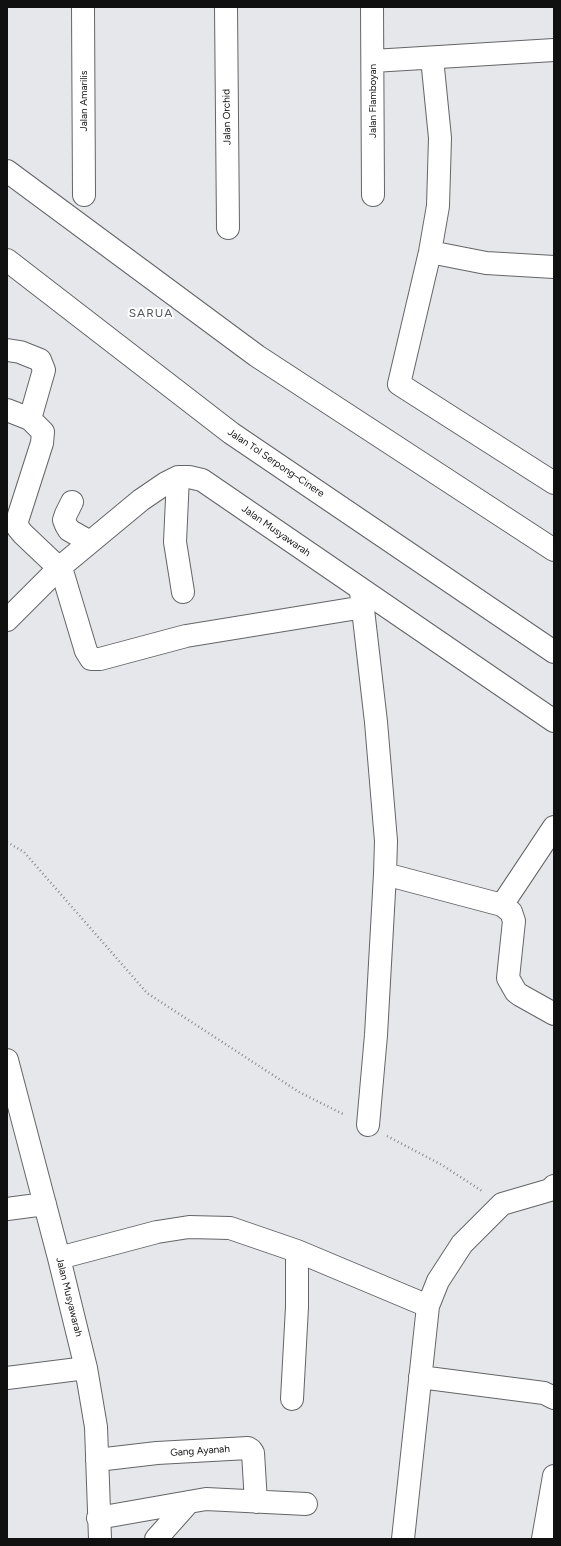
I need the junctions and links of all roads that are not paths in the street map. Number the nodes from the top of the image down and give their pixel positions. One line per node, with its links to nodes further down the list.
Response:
1 (83, 7): 8 (main road, Jalan Amarilis)
2 (226, 7): 10 (main road, Jalan Orchid)
3 (372, 7): 6 (main road, Jalan Flamboyan)
4 (554, 50): 5 (main road)
5 (432, 58): 6 (main road); 11 (main road)
6 (373, 62): 9 (main road, Jalan Flamboyan)
7 (7, 171): 21 (main road)
8 (84, 195)
9 (373, 195)
10 (228, 228)
11 (430, 252): 13 (main road); 18 (main road)
12 (7, 260): 26 (main road, Jalan Tol Serpong–Cinere)
13 (554, 267)
14 (7, 350): 16 (main road)
15 (7, 410): 16 (main road)
16 (30, 419): 22 (main road)
17 (178, 477): 20 (main road); 23 (main road); 24 (main road, Jalan Musyawarah)
18 (554, 483)
19 (72, 502): 20 (main road)
20 (90, 542): 22 (main road)
21 (554, 550)
22 (59, 568): 24 (main road); 25 (main road)
23 (183, 592)
24 (362, 598): 27 (main road, Jalan Musyawarah); 29 (main road)
25 (10, 612)
26 (554, 652)
27 (554, 721)
28 (554, 827): 30 (main road)
29 (385, 874): 30 (main road); 33 (main road)
30 (502, 905): 31 (main road)
31 (554, 1014)
32 (8, 1073): 35 (main road, Jalan Musyawarah)
33 (368, 1125)
34 (554, 1186): 39 (main road)
35 (45, 1204): 36 (main road); 38 (main road, Jalan Musyawarah)
36 (7, 1209)
37 (296, 1251): 38 (main road); 39 (main road); 44 (main road)
38 (59, 1258): 40 (main road, Jalan Musyawarah)
39 (428, 1306): 41 (main road)
40 (86, 1368): 42 (main road); 45 (main road, Jalan Musyawarah)
41 (420, 1377): 43 (main road); 52 (main road)
42 (7, 1378)
43 (554, 1398)
44 (292, 1399)
45 (97, 1460): 48 (main road, Gang Ayanah); 50 (main road, Jalan Musyawarah)
46 (554, 1476): 53 (main road)
47 (189, 1502): 48 (main road); 50 (main road); 51 (main road)
48 (256, 1502): 49 (main road)
49 (306, 1504)
50 (99, 1528)
51 (156, 1539)
52 (403, 1539)
53 (543, 1539)

